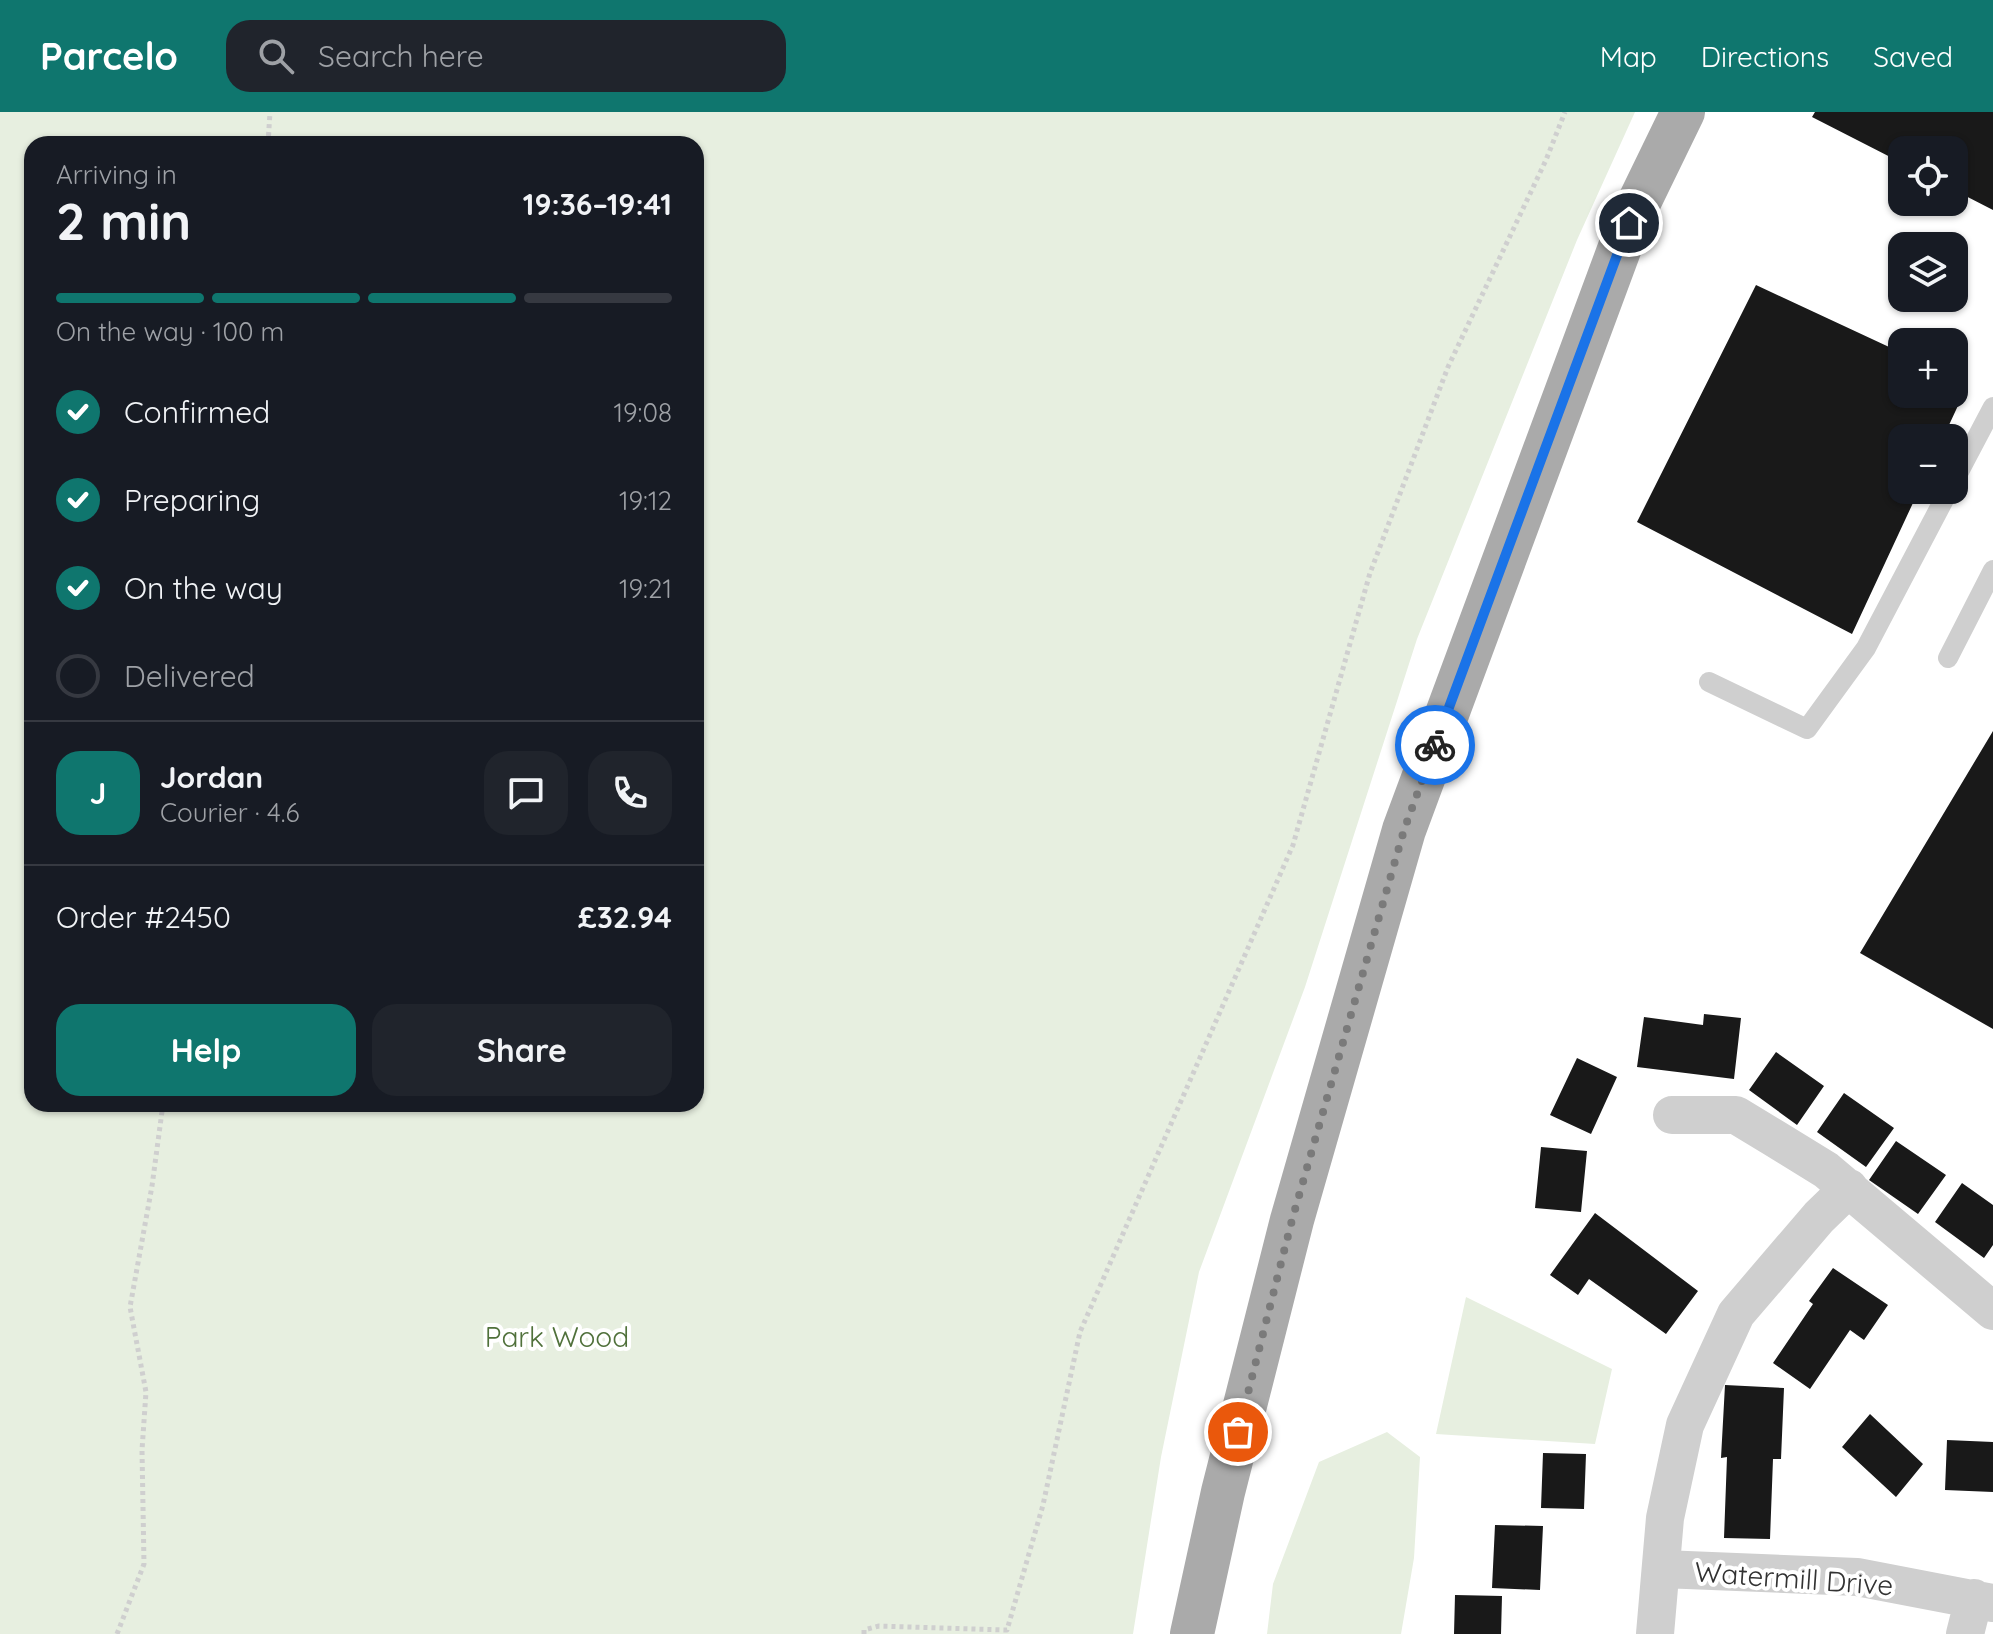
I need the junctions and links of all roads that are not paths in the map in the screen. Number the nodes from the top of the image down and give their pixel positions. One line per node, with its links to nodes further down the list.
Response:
1 (1683, 112): 13 (main road)
2 (1993, 407): 3 (lane)
3 (1968, 454)
4 (1942, 504): 7 (lane)
5 (1993, 570): 6 (lane)
6 (1948, 658)
7 (1709, 682)
8 (1672, 1115): 9 (street)
9 (1849, 1188): 10 (street); 11 (street, Watermill Drive)
10 (1993, 1311)
11 (1662, 1569): 12 (street, Watermill Drive); 14 (street, Watermill Drive)
12 (1977, 1612)
13 (1192, 1634)
14 (1655, 1634)

